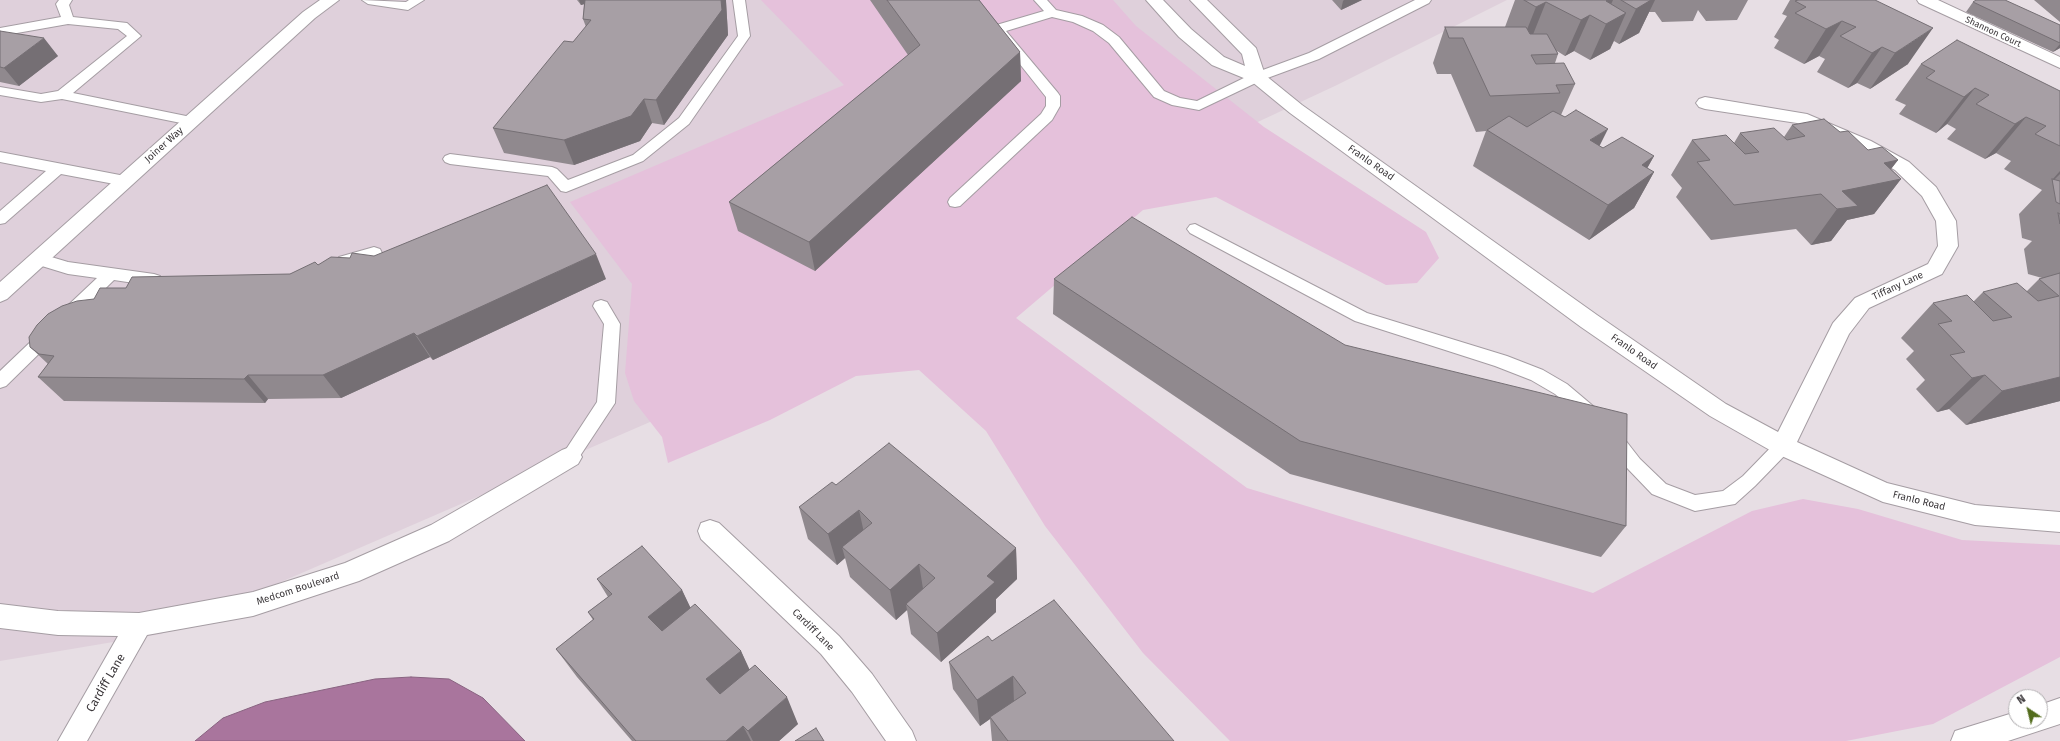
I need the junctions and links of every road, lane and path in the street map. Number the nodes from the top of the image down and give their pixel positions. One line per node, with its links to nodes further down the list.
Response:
1 (66, 0): 13 (lane)
2 (331, 0): 21 (street, Joiner Way)
3 (368, 0): 4 (lane)
4 (418, 0)
5 (739, 0): 23 (lane)
6 (1040, 0): 11 (lane)
7 (1154, 0): 17 (street, Franlo Road)
8 (1198, 0): 17 (street)
9 (1425, 0): 17 (lane)
10 (1925, 0): 16 (street, Shannon Court)
11 (1052, 13): 14 (lane); 17 (lane)
12 (988, 17): 14 (lane)
13 (68, 20): 15 (lane); 19 (lane)
14 (998, 29): 26 (lane)
15 (0, 32)
16 (2060, 63)
17 (1257, 77): 37 (street, Franlo Road)
18 (0, 91): 19 (lane)
19 (62, 95): 21 (lane)
20 (1705, 103): 37 (street, Tiffany Lane)
21 (192, 121): 25 (street, Joiner Way)
22 (0, 157): 24 (lane)
23 (450, 159)
24 (58, 168): 25 (lane); 27 (lane)
25 (125, 181): 30 (street, Joiner Way)
26 (956, 202)
27 (0, 219)
28 (1195, 229): 37 (lane)
29 (374, 254): 31 (lane)
30 (38, 259): 32 (lane); 34 (street, Joiner Way)
31 (331, 265)
32 (110, 275): 33 (lane); 36 (lane)
33 (172, 281)
34 (0, 294)
35 (601, 306): 38 (lane)
36 (0, 381)
37 (1783, 446): 39 (street, Franlo Road)
38 (570, 457): 42 (street, Medcom Boulevard)
39 (2060, 522)
40 (710, 531): 47 (street, Cardiff Lane)
41 (0, 616): 42 (street, Medcom Boulevard)
42 (139, 624): 46 (street, Cardiff Lane)
43 (2060, 711): 44 (street)
44 (2048, 715)
45 (2008, 728): 48 (street)
46 (72, 741)
47 (902, 741)
48 (1965, 741)

